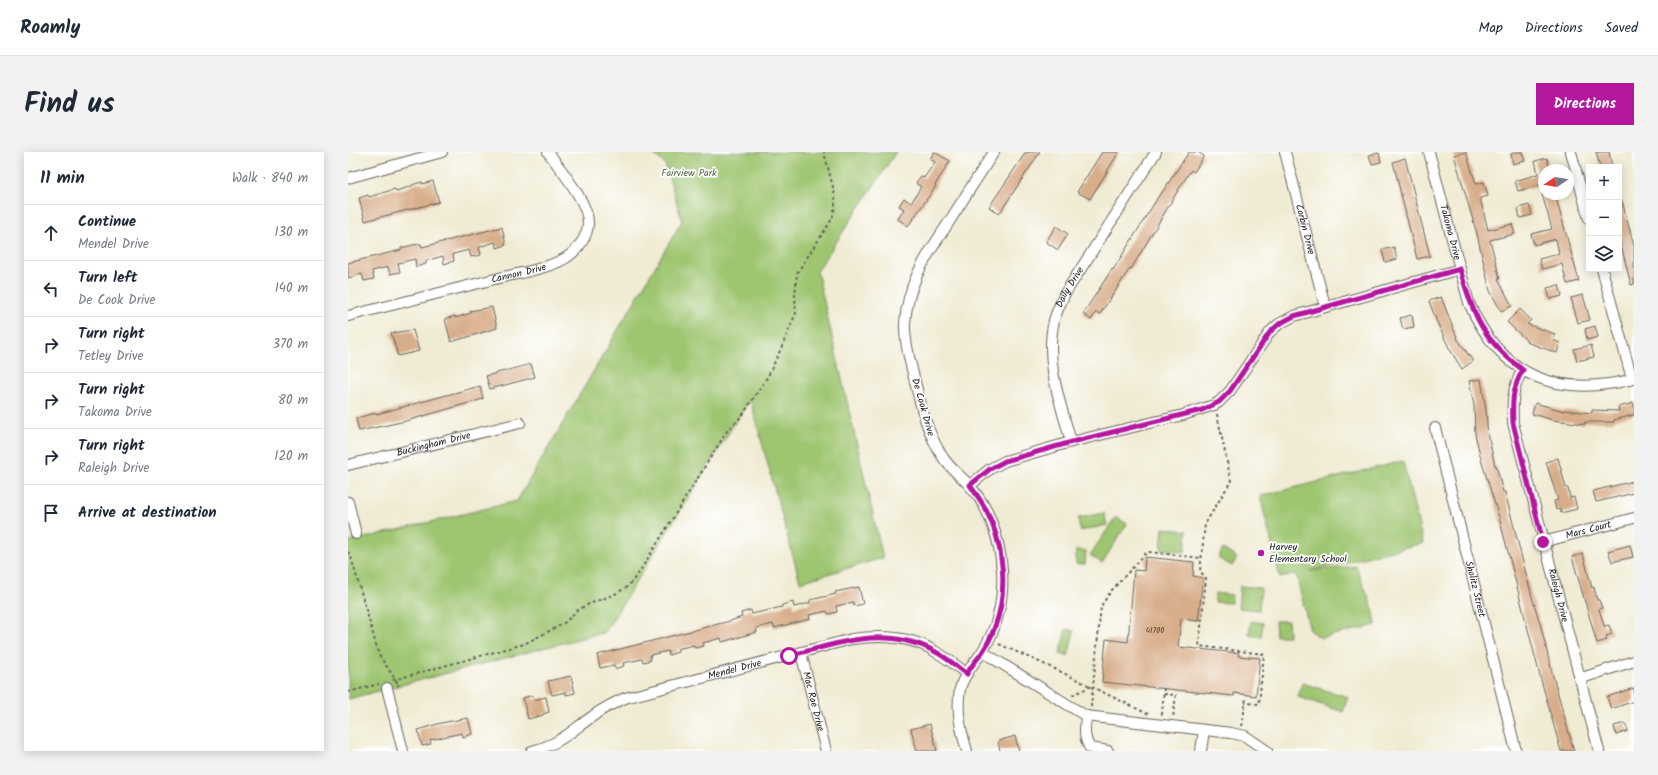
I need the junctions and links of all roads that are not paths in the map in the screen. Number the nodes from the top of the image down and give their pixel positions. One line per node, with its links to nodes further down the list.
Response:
1 (442, 152): 8 (street)
2 (548, 152): 13 (street, Cannon Drive)
3 (994, 152): 20 (street, De Cook Drive)
4 (1156, 152): 18 (street, Daily Drive)
5 (1285, 152): 12 (street, Corbin Drive)
6 (1429, 152): 10 (street, Takoma Drive)
7 (1571, 152): 9 (street)
8 (348, 178)
9 (1586, 209)
10 (1460, 269): 12 (street); 14 (street, Takoma Drive)
11 (1603, 272): 15 (street)
12 (1325, 306): 18 (street)
13 (348, 316)
14 (1523, 370): 15 (street, Takoma Drive); 24 (street, Raleigh Drive)
15 (1633, 379)
16 (520, 422): 19 (street, Buckingham Drive)
17 (1435, 428): 41 (street, Sholitz Street)
18 (1072, 442): 20 (street)
19 (348, 466)
20 (970, 485): 26 (street, De Cook Drive)
21 (348, 502): 23 (street)
22 (1634, 518): 24 (street, Mars Court)
23 (356, 534)
24 (1543, 542): 29 (street, Raleigh Drive)
25 (801, 652): 28 (street, Mendel Drive); 33 (street, Mendel Drive); 36 (street, Mac Rae Drive)
26 (983, 652): 28 (street, De Cook Drive); 31 (street)
27 (1634, 661): 29 (street)
28 (967, 674): 37 (street, De Cook Drive)
29 (1579, 680): 42 (street, Raleigh Drive)
30 (386, 684): 34 (street)
31 (1089, 713): 32 (street); 38 (street)
32 (1204, 730): 39 (street); 40 (street)
33 (544, 750): 35 (street, Mendel Drive)
34 (403, 751)
35 (532, 751)
36 (826, 751)
37 (966, 751)
38 (1108, 751)
39 (1202, 751)
40 (1267, 751)
41 (1516, 751)
42 (1599, 751)

